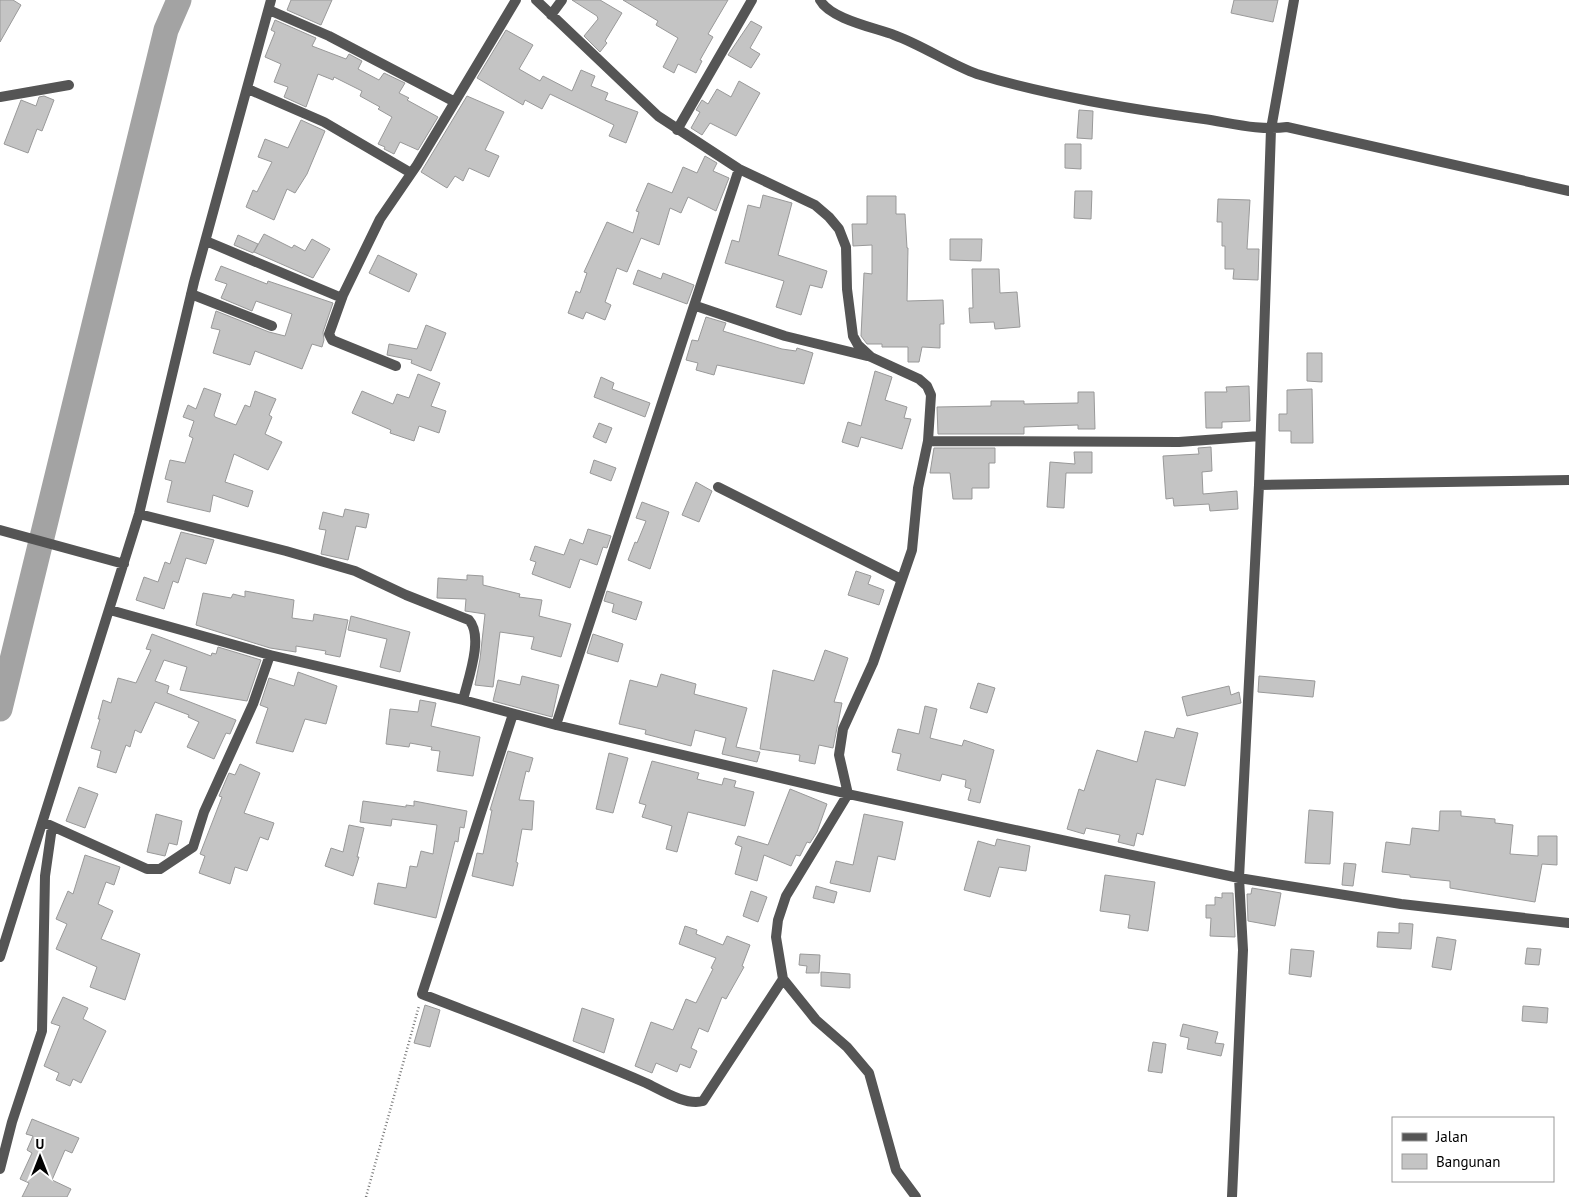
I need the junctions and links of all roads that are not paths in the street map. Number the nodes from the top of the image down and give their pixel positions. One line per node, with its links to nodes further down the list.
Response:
1 (516, 0): 12 (street)
2 (536, 0): 8 (street)
3 (562, 0): 8 (street)
4 (752, 0): 14 (street)
5 (820, 0): 13 (street)
6 (1294, 0): 13 (street)
7 (270, 5): 10 (street); 12 (street)
8 (551, 15): 14 (street)
9 (69, 86): 11 (street)
10 (248, 89): 16 (street); 18 (street)
11 (0, 97)
12 (454, 102): 16 (street)
13 (1271, 129): 17 (street); 25 (street)
14 (677, 130): 15 (street)
15 (739, 169): 21 (street); 23 (street)
16 (411, 173): 20 (street)
17 (1569, 191)
18 (206, 241): 19 (street); 20 (street)
19 (191, 294): 22 (street); 30 (street)
20 (342, 298): 24 (street)
21 (696, 306): 23 (street); 38 (street)
22 (272, 326)
23 (871, 357): 26 (street)
24 (396, 366)
25 (1260, 436): 26 (street); 28 (street)
26 (928, 441): 33 (street)
27 (1569, 480): 28 (street)
28 (1259, 485): 41 (street)
29 (718, 487): 33 (street)
30 (139, 514): 32 (street); 36 (street)
31 (0, 530): 32 (street)
32 (124, 564): 34 (street)
33 (901, 579): 39 (street)
34 (110, 610): 35 (street); 40 (street)
35 (270, 655): 36 (street); 40 (street)
36 (463, 700): 37 (street)
37 (513, 714): 38 (street); 44 (street)
38 (556, 725): 39 (street)
39 (848, 794): 41 (street); 44 (street)
40 (47, 825): 43 (street); 45 (street)
41 (1239, 878): 42 (street); 47 (street)
42 (1569, 923)
43 (0, 957)
44 (783, 979): 46 (street)
45 (0, 1169)
46 (916, 1197)
47 (1232, 1197)

